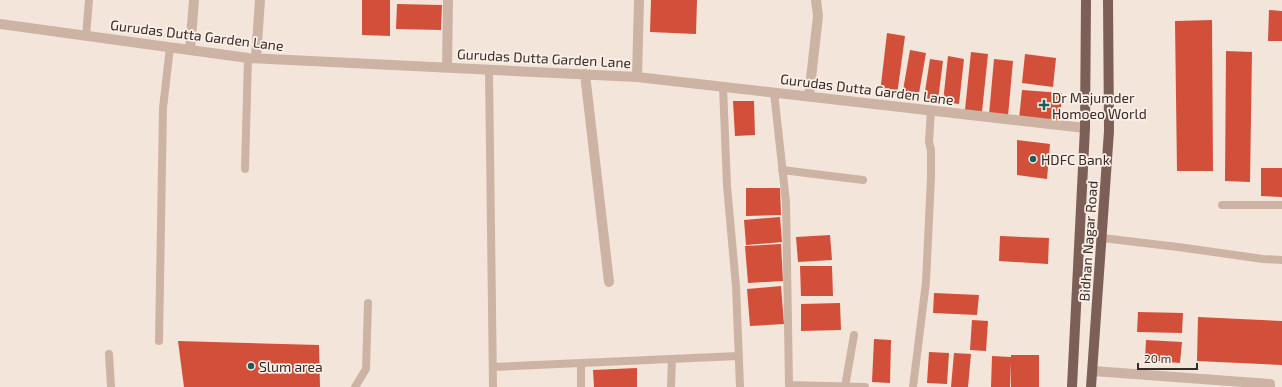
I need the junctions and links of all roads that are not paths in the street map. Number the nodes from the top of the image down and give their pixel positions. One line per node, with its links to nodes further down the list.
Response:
1 (89, 0): 10 (lane)
2 (194, 0): 12 (street)
3 (260, 0): 13 (street)
4 (448, 0): 14 (street)
5 (639, 0): 17 (street)
6 (816, 0): 20 (street)
7 (1086, 0): 22 (main road, Bidhan Nagar Road)
8 (1108, 0): 28 (main road, Bidhan Nagar Road)
9 (0, 24): 10 (street, Gurudas Dutta Garden Lane)
10 (86, 36): 11 (street, Gurudas Dutta Garden Lane)
11 (170, 47): 12 (street, Gurudas Dutta Garden Lane); 33 (lane)
12 (190, 50): 13 (street, Gurudas Dutta Garden Lane)
13 (252, 58): 14 (street, Gurudas Dutta Garden Lane); 23 (lane)
14 (447, 67): 15 (street, Gurudas Dutta Garden Lane)
15 (489, 70): 16 (street, Gurudas Dutta Garden Lane); 38 (lane)
16 (585, 74): 17 (street, Gurudas Dutta Garden Lane); 30 (street)
17 (637, 77): 18 (street, Gurudas Dutta Garden Lane)
18 (724, 86): 19 (street, Gurudas Dutta Garden Lane); 35 (lane)
19 (774, 92): 20 (street, Gurudas Dutta Garden Lane); 24 (lane)
20 (810, 96): 21 (street, Gurudas Dutta Garden Lane)
21 (931, 110): 22 (street, Gurudas Dutta Garden Lane); 48 (lane)
22 (1085, 128): 49 (main road, Bidhan Nagar Road)
23 (246, 169)
24 (782, 170): 25 (lane); 46 (lane)
25 (863, 180)
26 (1222, 205): 27 (lane)
27 (1282, 205)
28 (1102, 238): 29 (lane); 39 (main road, Bidhan Nagar Road)
29 (1282, 260)
30 (610, 282)
31 (368, 303): 41 (lane)
32 (854, 335): 46 (lane)
33 (159, 340)
34 (109, 354): 40 (lane)
35 (738, 356): 36 (lane); 45 (lane)
36 (672, 359): 37 (lane); 44 (lane)
37 (581, 363): 38 (lane); 43 (lane)
38 (493, 367): 42 (lane)
39 (1093, 371): 50 (main road, Bidhan Nagar Road); 51 (street)
40 (111, 387)
41 (355, 387)
42 (493, 387)
43 (581, 387)
44 (671, 387)
45 (740, 387)
46 (845, 387): 47 (lane)
47 (865, 387)
48 (913, 387)
49 (1072, 387)
50 (1091, 387)
51 (1270, 387)

